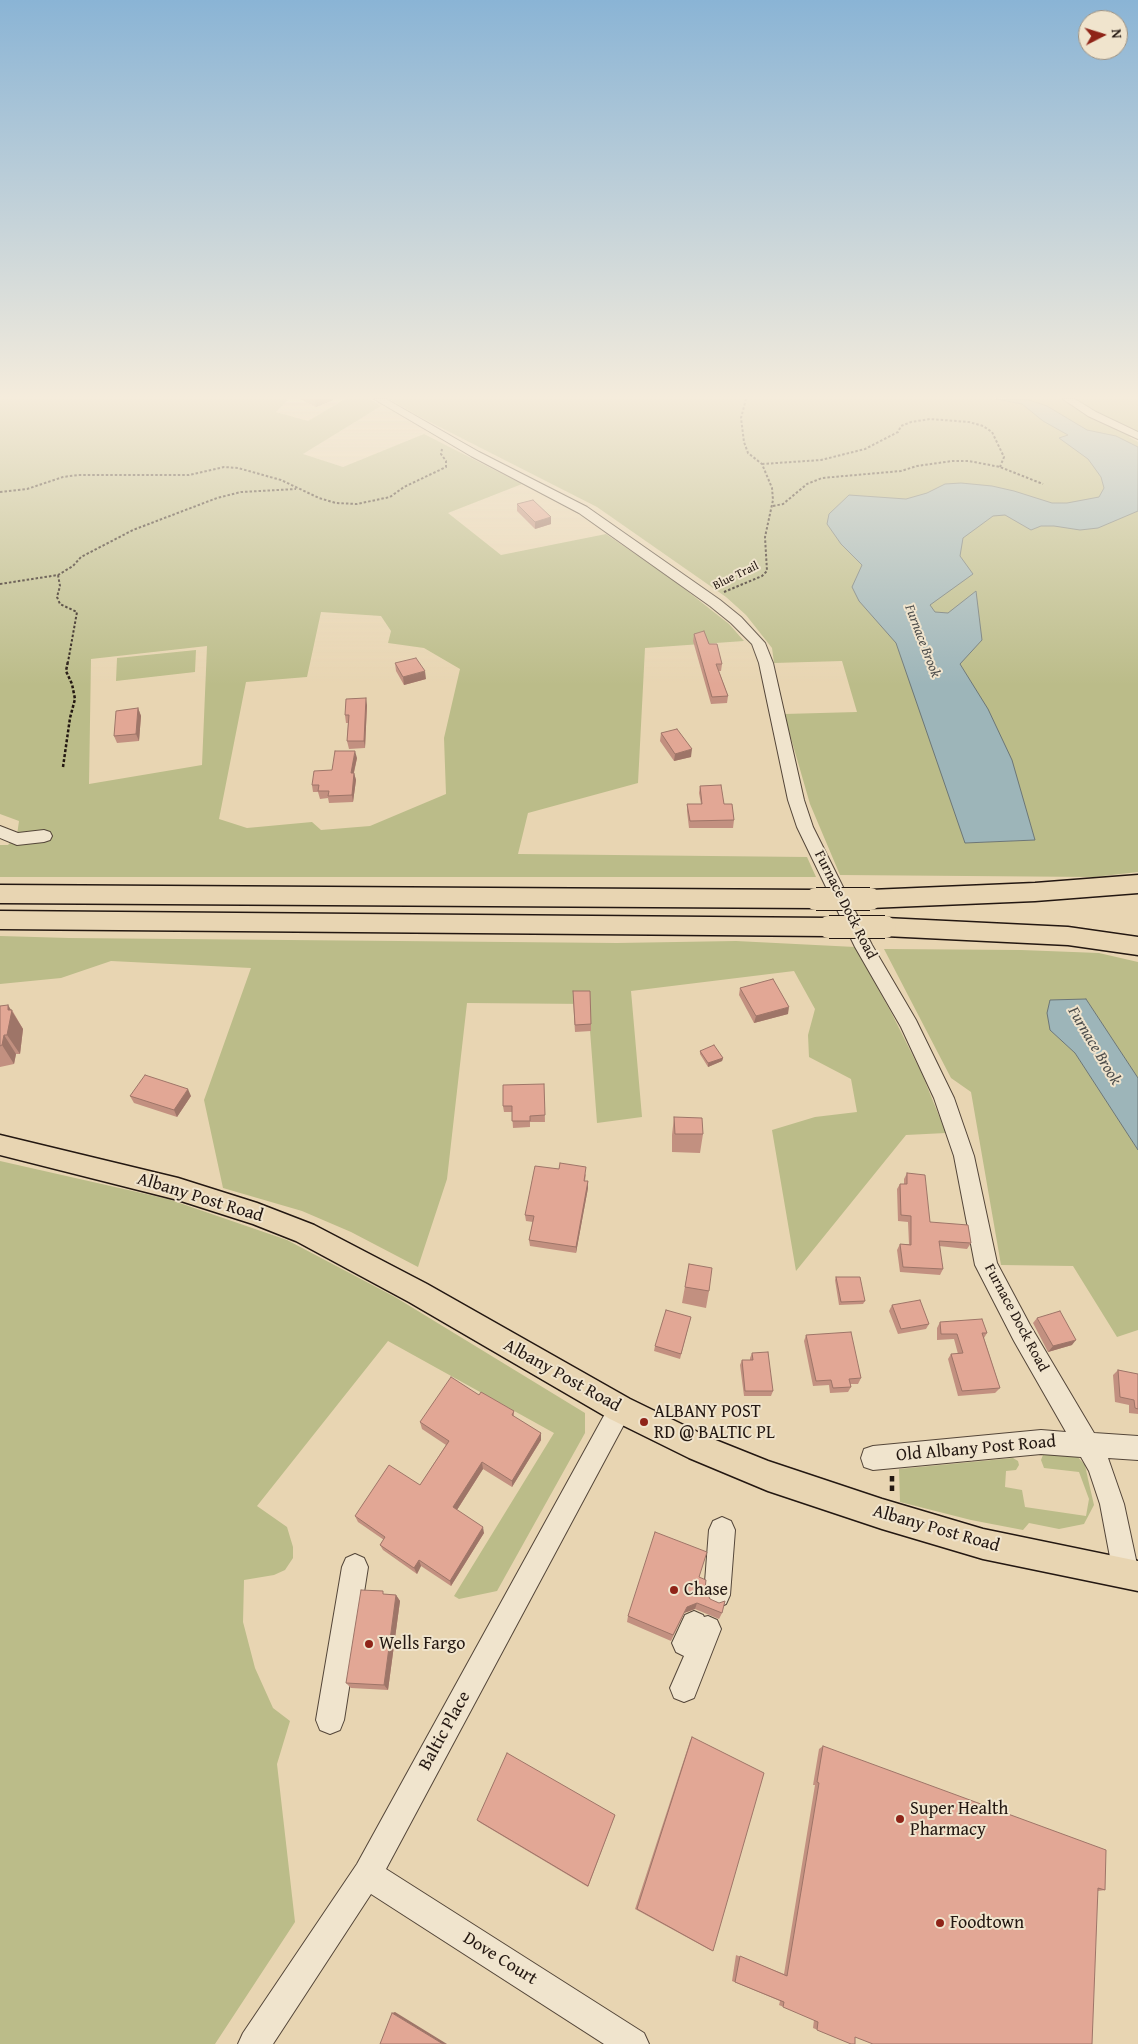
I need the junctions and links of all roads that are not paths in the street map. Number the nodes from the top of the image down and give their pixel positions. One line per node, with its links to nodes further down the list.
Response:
1 (553, 494): 14 (street, Furnace Dock Road)
2 (0, 832): 3 (street)
3 (44, 836)
4 (1138, 884): 6 (highway)
5 (0, 894): 6 (highway, bridge)
6 (870, 899): 7 (highway)
7 (1138, 900)
8 (0, 920): 9 (highway, bridge)
9 (885, 927): 10 (highway); 11 (highway)
10 (1138, 928)
11 (1138, 946)
12 (0, 1145): 13 (main road, Albany Post Road)
13 (620, 1409): 19 (main road, Albany Post Road); 24 (street, Baltic Place)
14 (1086, 1444): 15 (street, Old Albany Post Road); 16 (street, Old Albany Post Road); 19 (street, Furnace Dock Road)
15 (1138, 1448)
16 (881, 1457)
17 (721, 1539): 20 (street)
18 (355, 1567): 23 (street)
19 (1132, 1574)
20 (712, 1594)
21 (701, 1634): 22 (street)
22 (684, 1688)
23 (330, 1720)
24 (367, 1874): 25 (street, Baltic Place); 26 (street, Dove Court)
25 (254, 2044)
26 (633, 2044)

